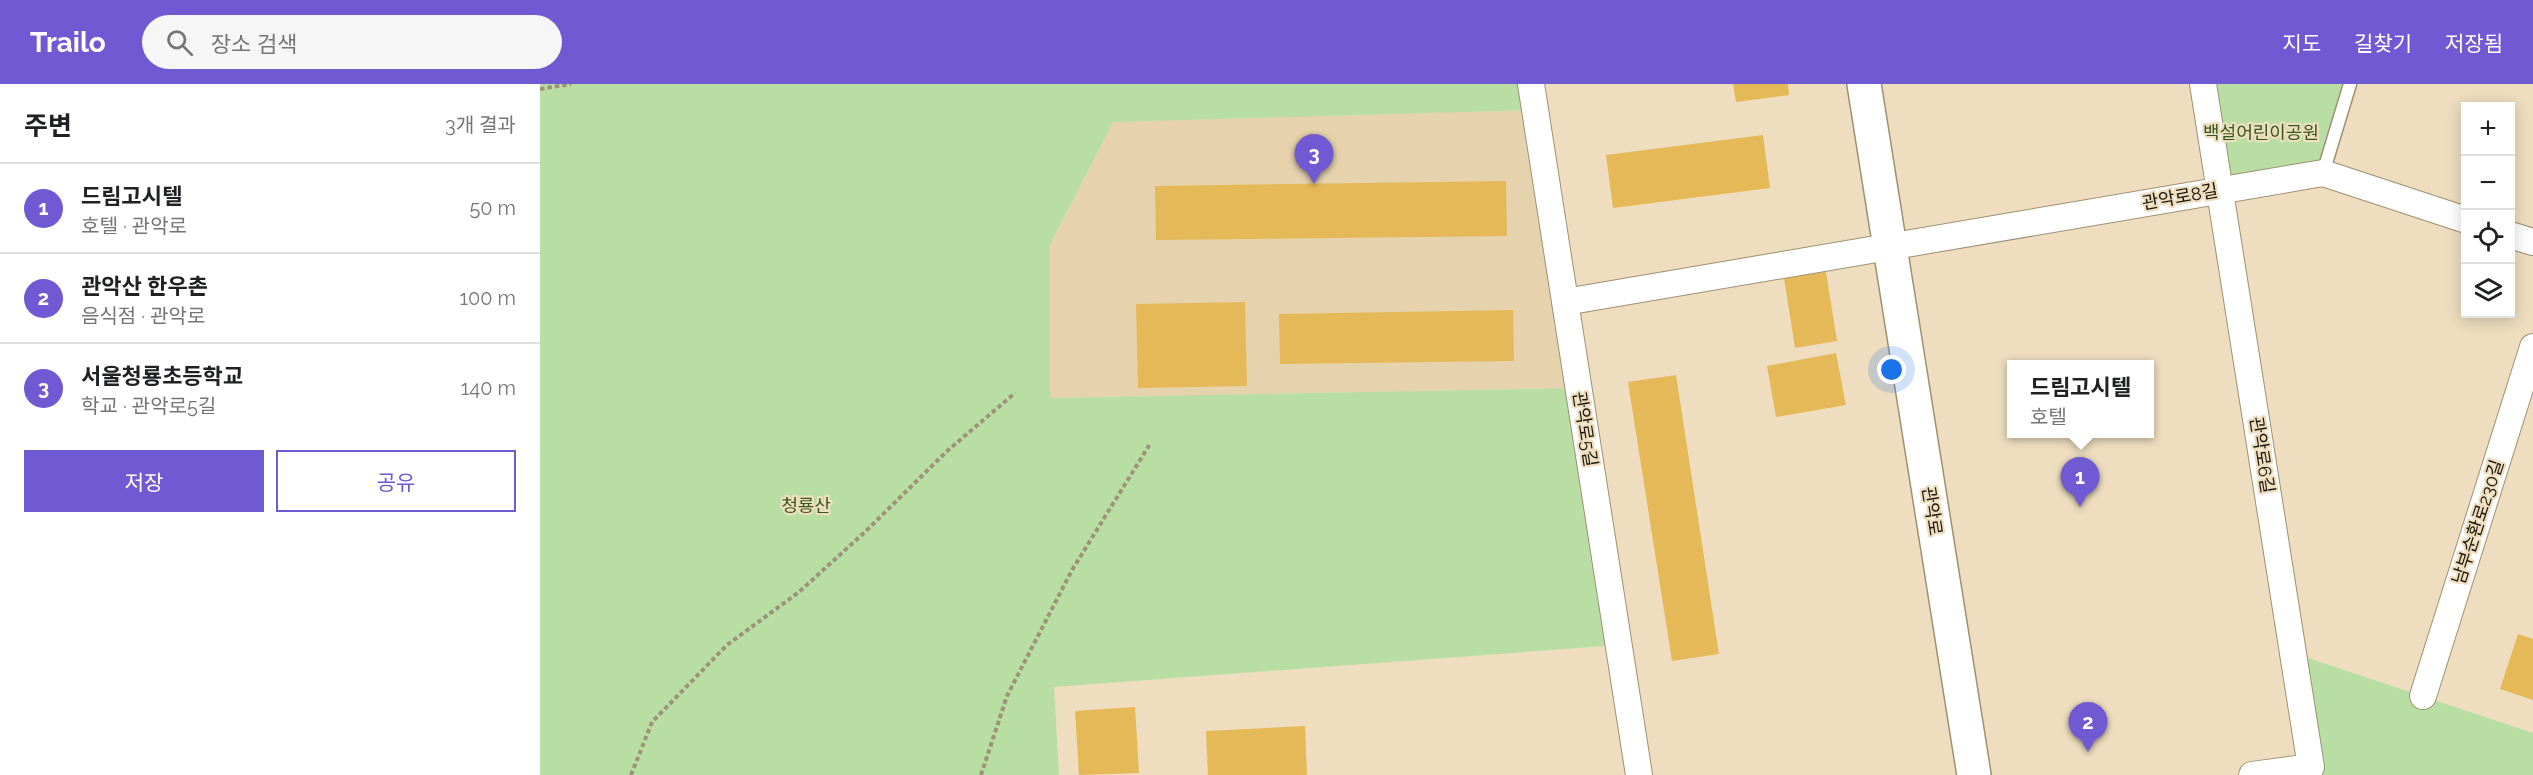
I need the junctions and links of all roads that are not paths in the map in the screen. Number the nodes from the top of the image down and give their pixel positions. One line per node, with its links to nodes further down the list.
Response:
1 (1531, 84): 11 (street, 관악로5길)
2 (1864, 84): 10 (main road, 관악로)
3 (2204, 84): 6 (street, 관악로6길)
4 (2350, 84): 5 (lane)
5 (2323, 173): 6 (street, 관악로8길); 7 (street, 관악로8길)
6 (2220, 190): 10 (street, 관악로8길); 16 (street, 관악로6길)
7 (2461, 218)
8 (2515, 236): 9 (street)
9 (2533, 242)
10 (1890, 247): 11 (street); 15 (main road, 관악로)
11 (1565, 302): 14 (street, 관악로5길)
12 (2533, 347): 13 (street, 남부순환로230길)
13 (2423, 696)
14 (1639, 775)
15 (1974, 775)
16 (2252, 775)

